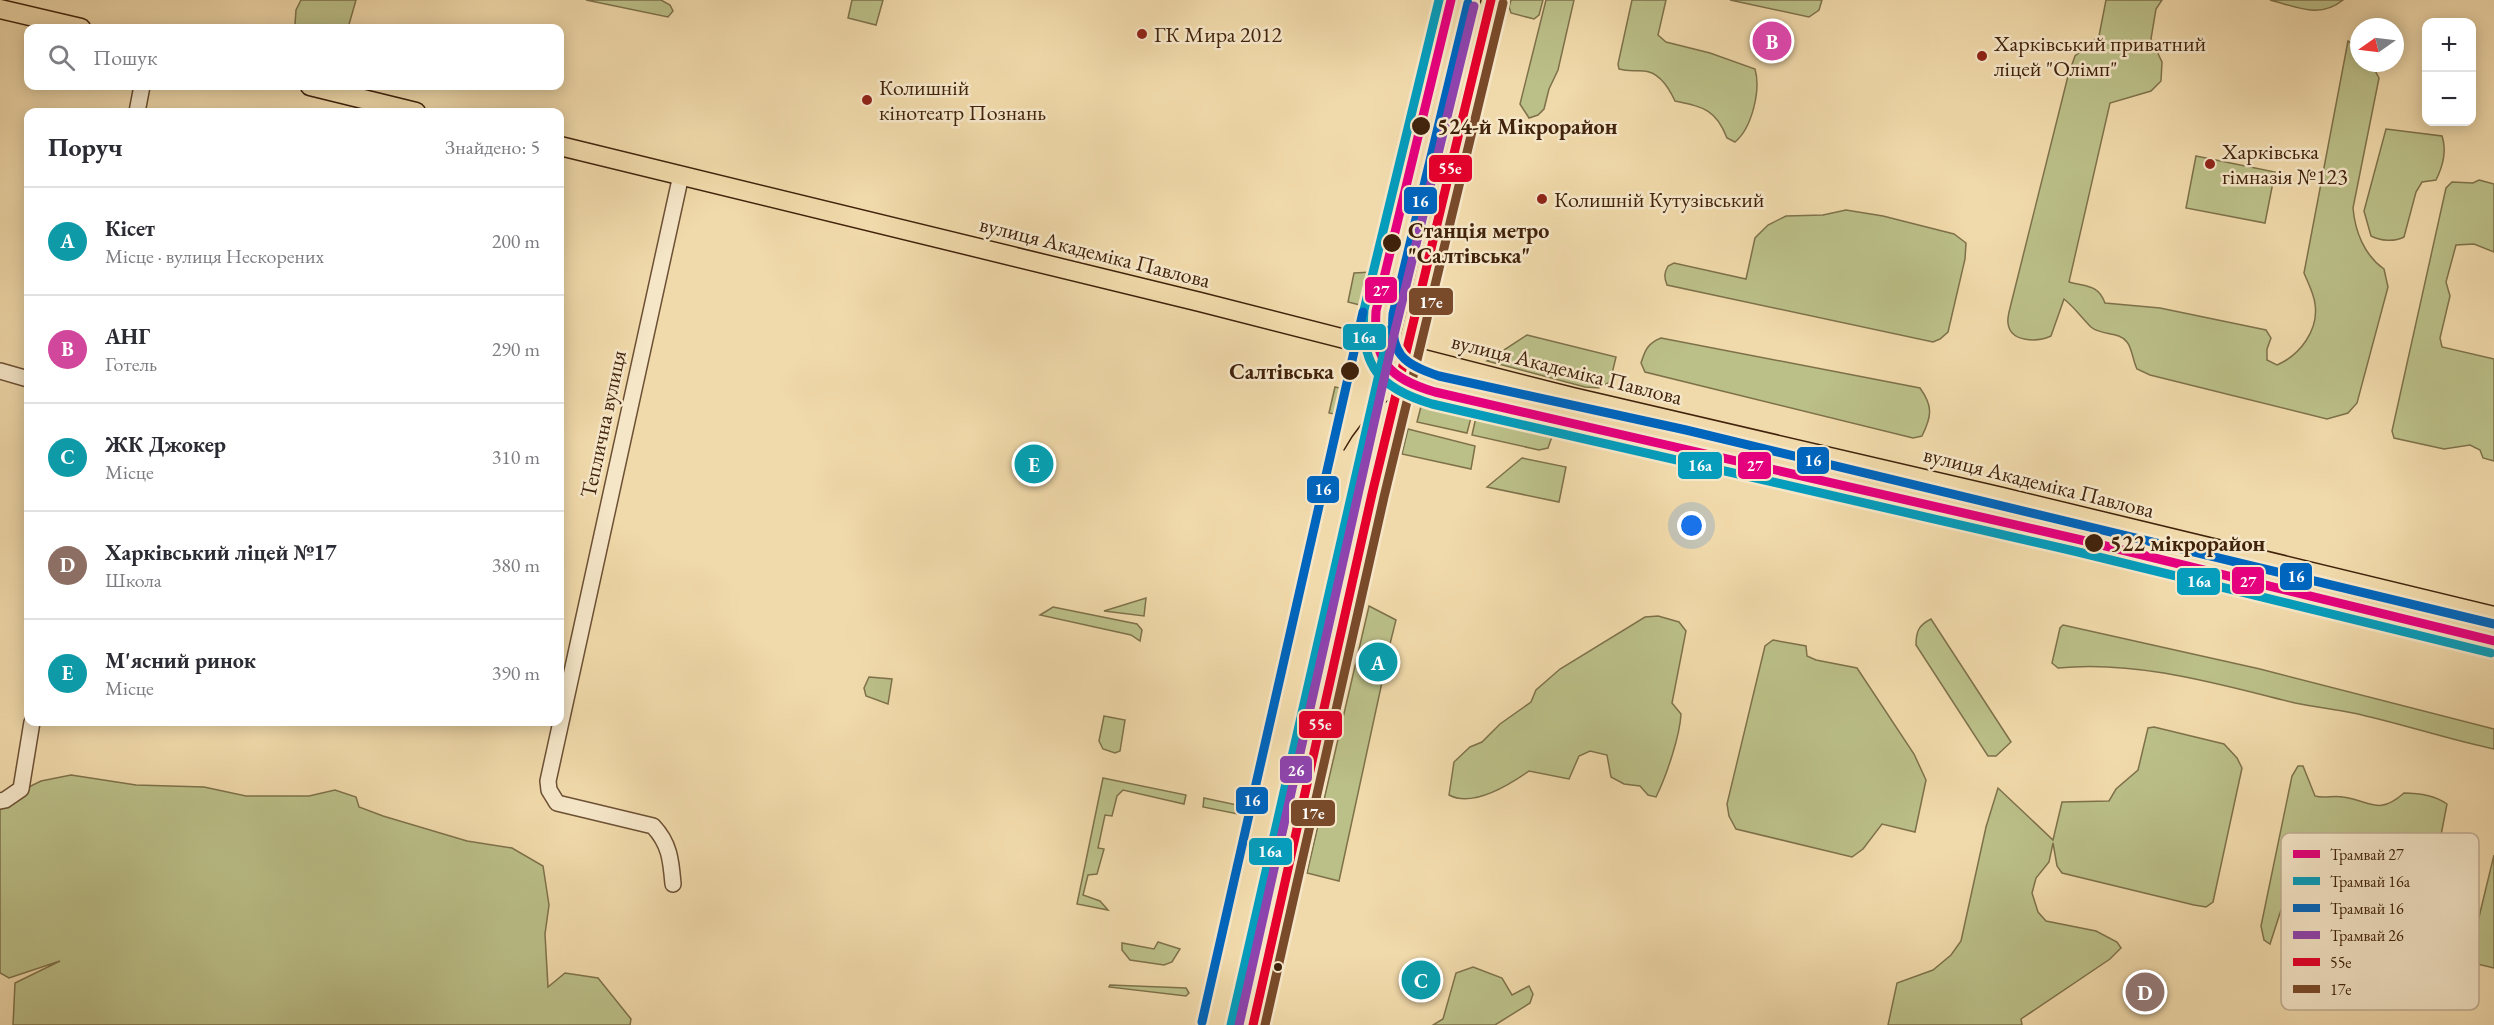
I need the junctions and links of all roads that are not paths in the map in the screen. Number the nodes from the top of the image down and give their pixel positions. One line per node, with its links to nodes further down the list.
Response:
1 (1491, 0): 10 (main road)
2 (0, 9): 3 (main road)
3 (64, 24)
4 (141, 90): 6 (street)
5 (325, 90): 7 (main road)
6 (138, 108)
7 (393, 108)
8 (564, 147): 9 (main road, вулиця Академіка Павлова)
9 (681, 175): 10 (main road, вулиця Академіка Павлова); 14 (street, Теплична вулиця)
10 (1406, 353): 13 (main road, вулиця Академіка Павлова); 19 (main road)
11 (0, 371): 12 (street)
12 (24, 378)
13 (2494, 616)
14 (564, 708)
15 (31, 726): 17 (street)
16 (560, 726): 18 (street, Теплична вулиця)
17 (0, 801)
18 (673, 884)
19 (1253, 1025)

